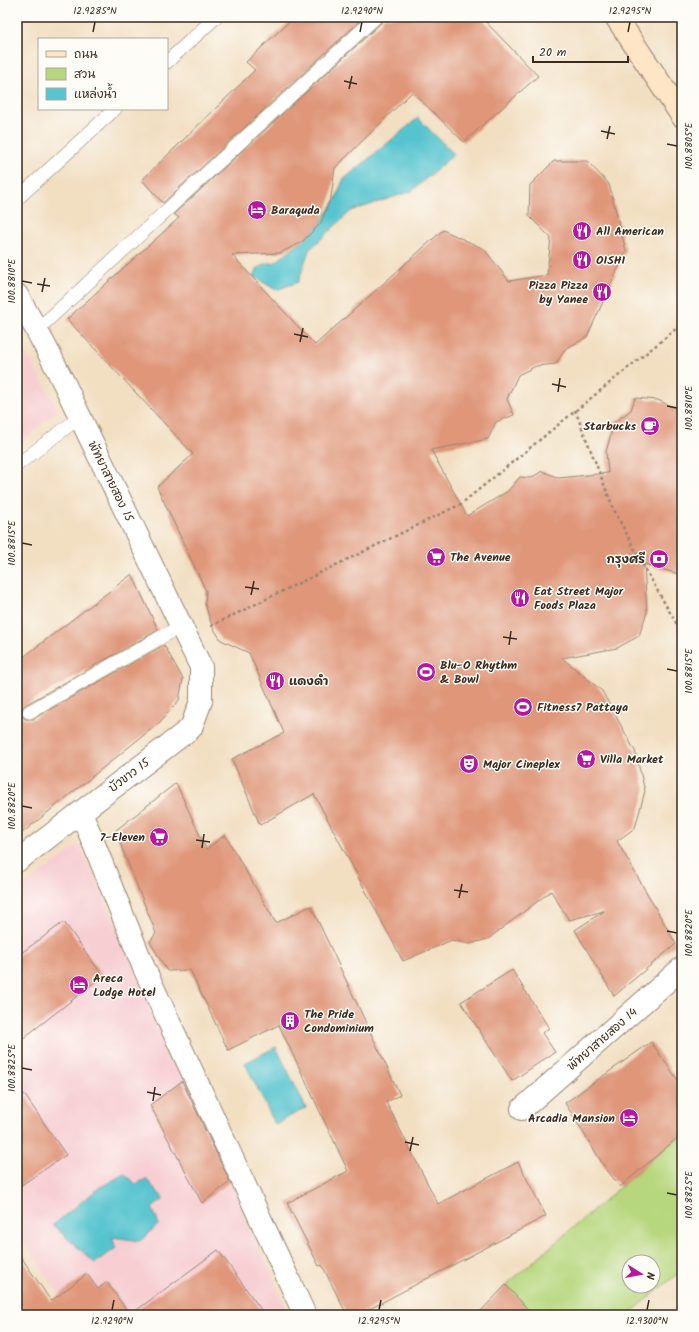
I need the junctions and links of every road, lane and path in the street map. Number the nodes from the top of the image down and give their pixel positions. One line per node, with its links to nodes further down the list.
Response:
1 (216, 17): 4 (lane)
2 (376, 17): 10 (lane)
3 (616, 17): 6 (main road)
4 (168, 61)
5 (115, 110): 7 (lane)
6 (682, 116)
7 (17, 199)
8 (17, 295): 10 (street, พัทยาสายสอง 15)
9 (682, 324): 11 (path)
10 (37, 330): 12 (street, พัทยาสายสอง 15)
11 (575, 410): 15 (path); 16 (path)
12 (80, 417): 13 (lane); 14 (street, พัทยาสายสอง 15)
13 (17, 466)
14 (181, 626): 17 (street, พัทยาสายสอง 15); 18 (lane)
15 (212, 626)
16 (680, 630)
17 (202, 667): 19 (street, บัวขาว 15)
18 (29, 712)
19 (81, 812): 20 (street, บัวขาว 15); 23 (street)
20 (17, 860)
21 (682, 968): 22 (street, พัทยาสายสอง 14)
22 (522, 1110)
23 (305, 1315)

